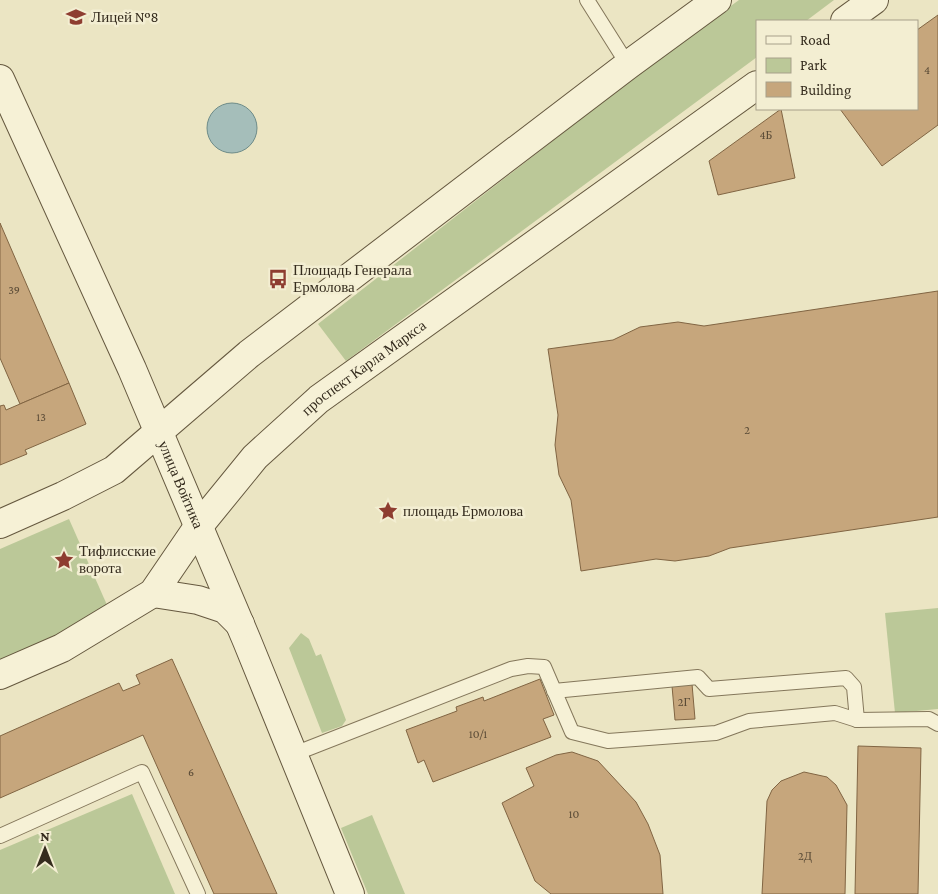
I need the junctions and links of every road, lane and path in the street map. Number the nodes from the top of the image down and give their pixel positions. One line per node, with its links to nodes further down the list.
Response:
1 (586, 0): 5 (lane)
2 (717, 0): 5 (main road)
3 (874, 0): 4 (main road)
4 (845, 20)
5 (628, 65): 8 (main road)
6 (0, 79): 8 (main road, улица Войтика)
7 (756, 86): 10 (main road, проспект Карла Маркса)
8 (158, 434): 9 (main road); 10 (main road, улица Войтика)
9 (0, 524)
10 (198, 527): 11 (main road, проспект Карла Маркса); 12 (main road, улица Войтика)
11 (153, 593): 12 (main road); 13 (main road, проспект Карла Маркса)
12 (240, 624): 17 (main road, улица Войтика)
13 (0, 675)
14 (554, 691): 15 (lane); 15 (lane); 17 (lane)
15 (857, 720): 16 (lane)
16 (938, 724)
17 (294, 754): 20 (main road, улица Войтика)
18 (0, 836): 19 (lane)
19 (198, 894)
20 (350, 894)

